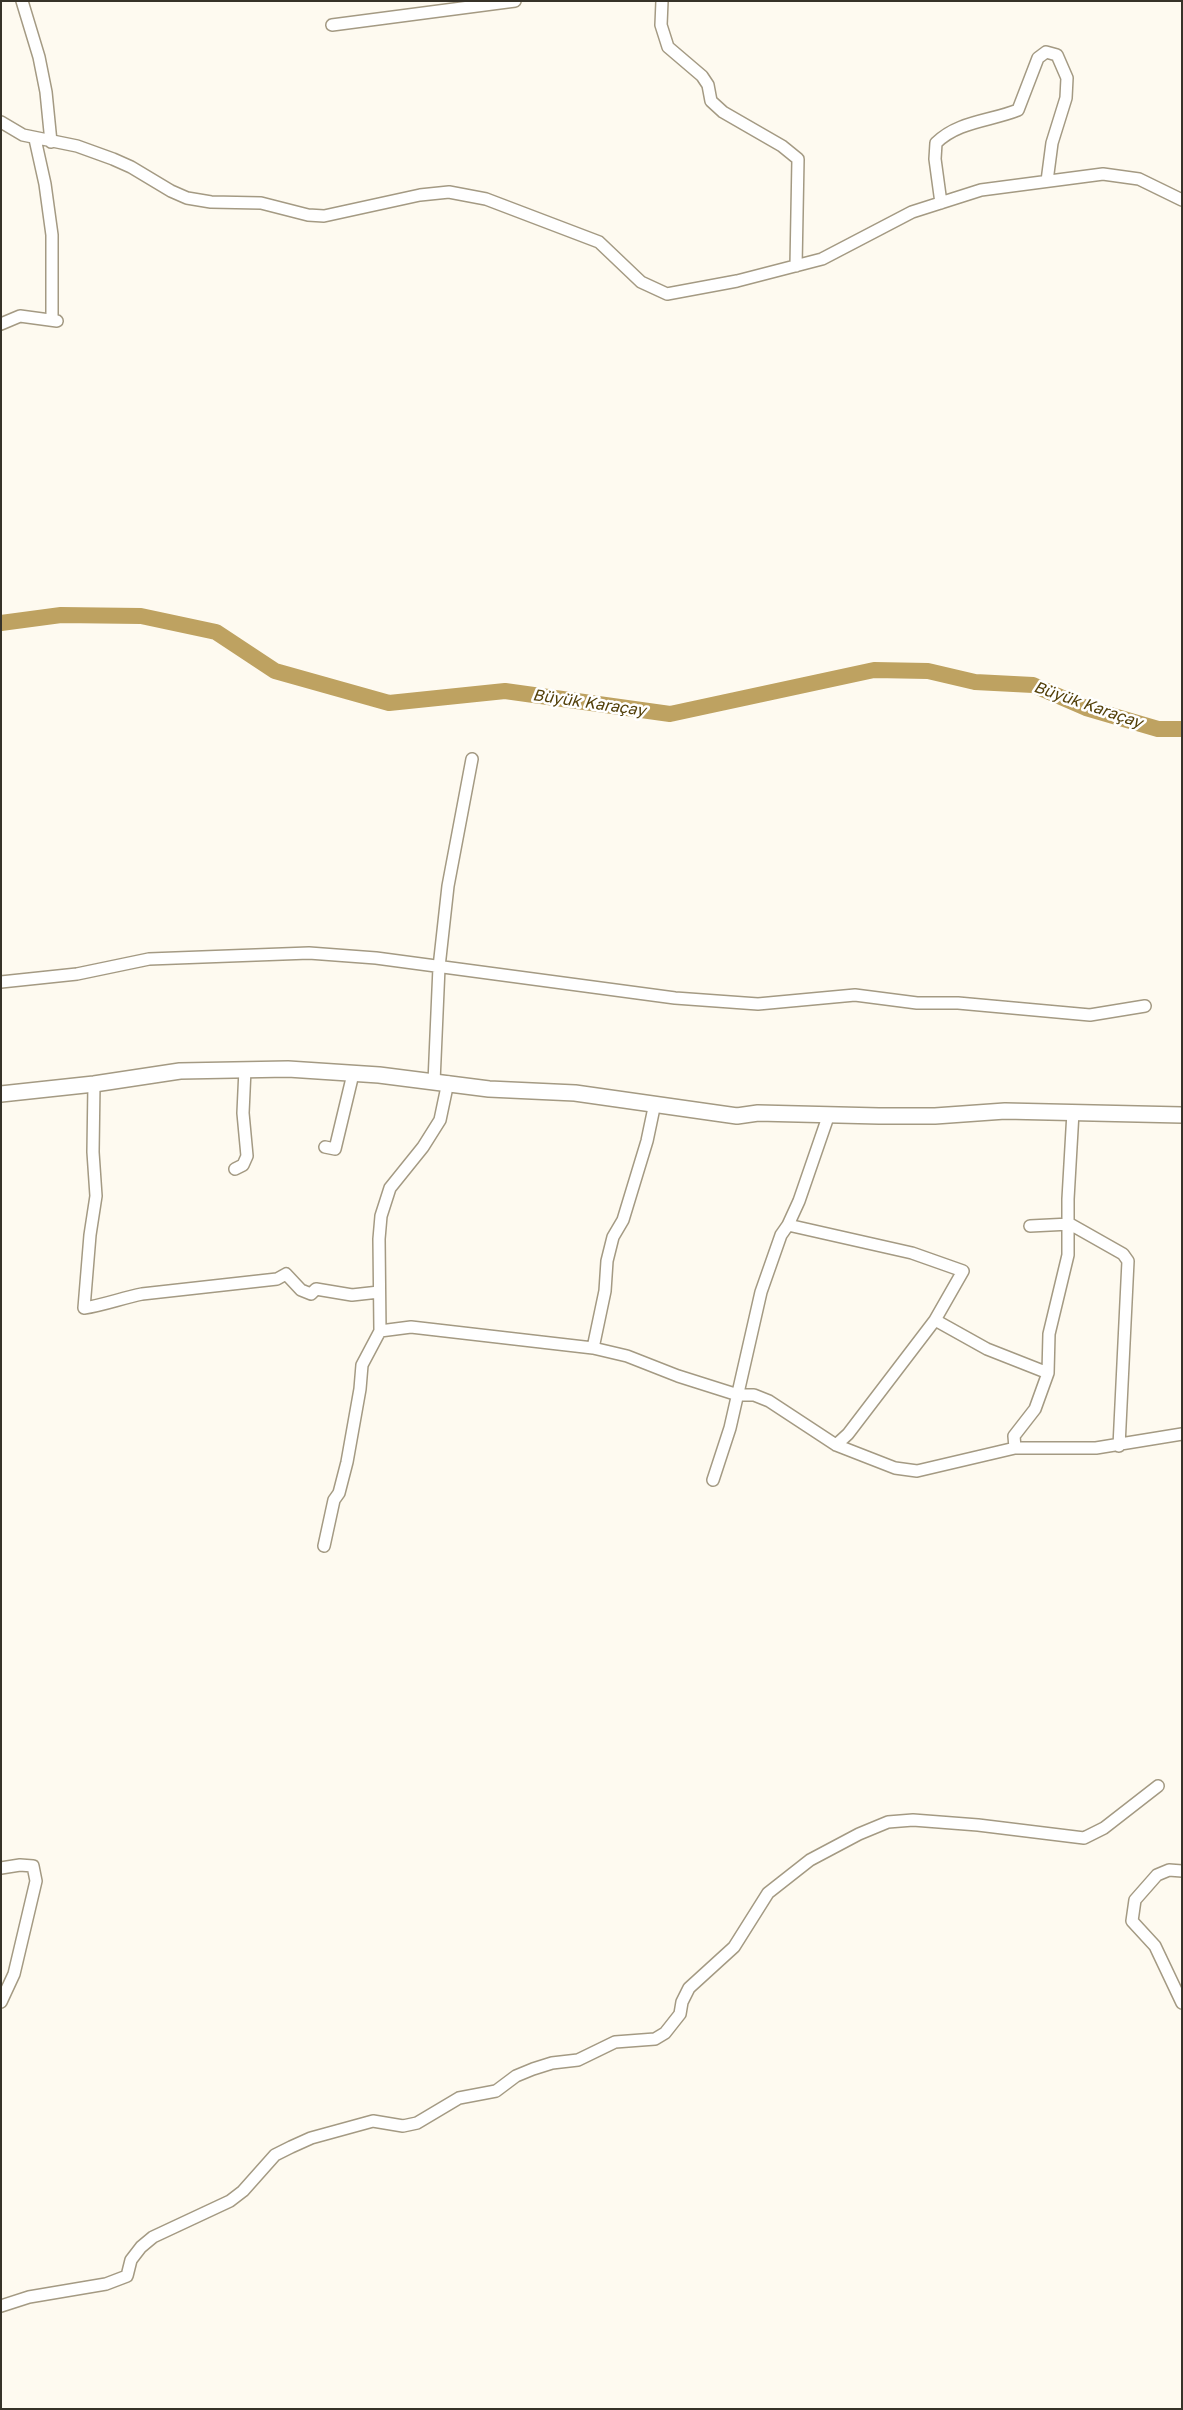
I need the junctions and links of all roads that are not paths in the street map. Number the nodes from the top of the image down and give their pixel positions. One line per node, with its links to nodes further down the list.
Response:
1 (22, 1): 7 (street)
2 (515, 1): 4 (street)
3 (662, 1): 11 (street)
4 (332, 25)
5 (1, 122): 6 (street)
6 (35, 139): 7 (street); 12 (street)
7 (51, 142): 11 (street)
8 (1047, 181): 9 (street); 10 (street); 10 (street)
9 (1182, 200)
10 (941, 203): 11 (street)
11 (796, 266)
12 (1, 324)
13 (472, 758): 14 (street)
14 (439, 967): 15 (street); 16 (street); 19 (street)
15 (1, 982)
16 (1145, 1006)
17 (245, 1069): 18 (street); 20 (street); 27 (street)
18 (354, 1074): 19 (street); 26 (street)
19 (441, 1082): 22 (street); 31 (street)
20 (94, 1084): 21 (street); 31 (street)
21 (1, 1094)
22 (655, 1103): 24 (street); 34 (street)
23 (1073, 1112): 24 (street); 25 (street); 28 (street)
24 (829, 1114): 29 (street)
25 (1182, 1115)
26 (325, 1147)
27 (235, 1169)
28 (1070, 1224): 30 (street); 35 (street); 39 (street)
29 (788, 1225): 32 (street); 36 (street)
30 (1030, 1226)
31 (379, 1292): 33 (street)
32 (935, 1320): 35 (street); 38 (street)
33 (380, 1331): 34 (street); 42 (street)
34 (593, 1348): 36 (street)
35 (1048, 1374): 40 (street)
36 (738, 1395): 38 (street); 41 (street)
37 (1182, 1434): 39 (street)
38 (836, 1445): 40 (street)
39 (1119, 1446): 40 (street)
40 (1015, 1448)
41 (713, 1480)
42 (324, 1546)
43 (1158, 1786): 48 (street)
44 (1, 1868): 46 (street)
45 (1182, 1871): 47 (street)
46 (1, 2002)
47 (1182, 2003)
48 (1, 2306)

